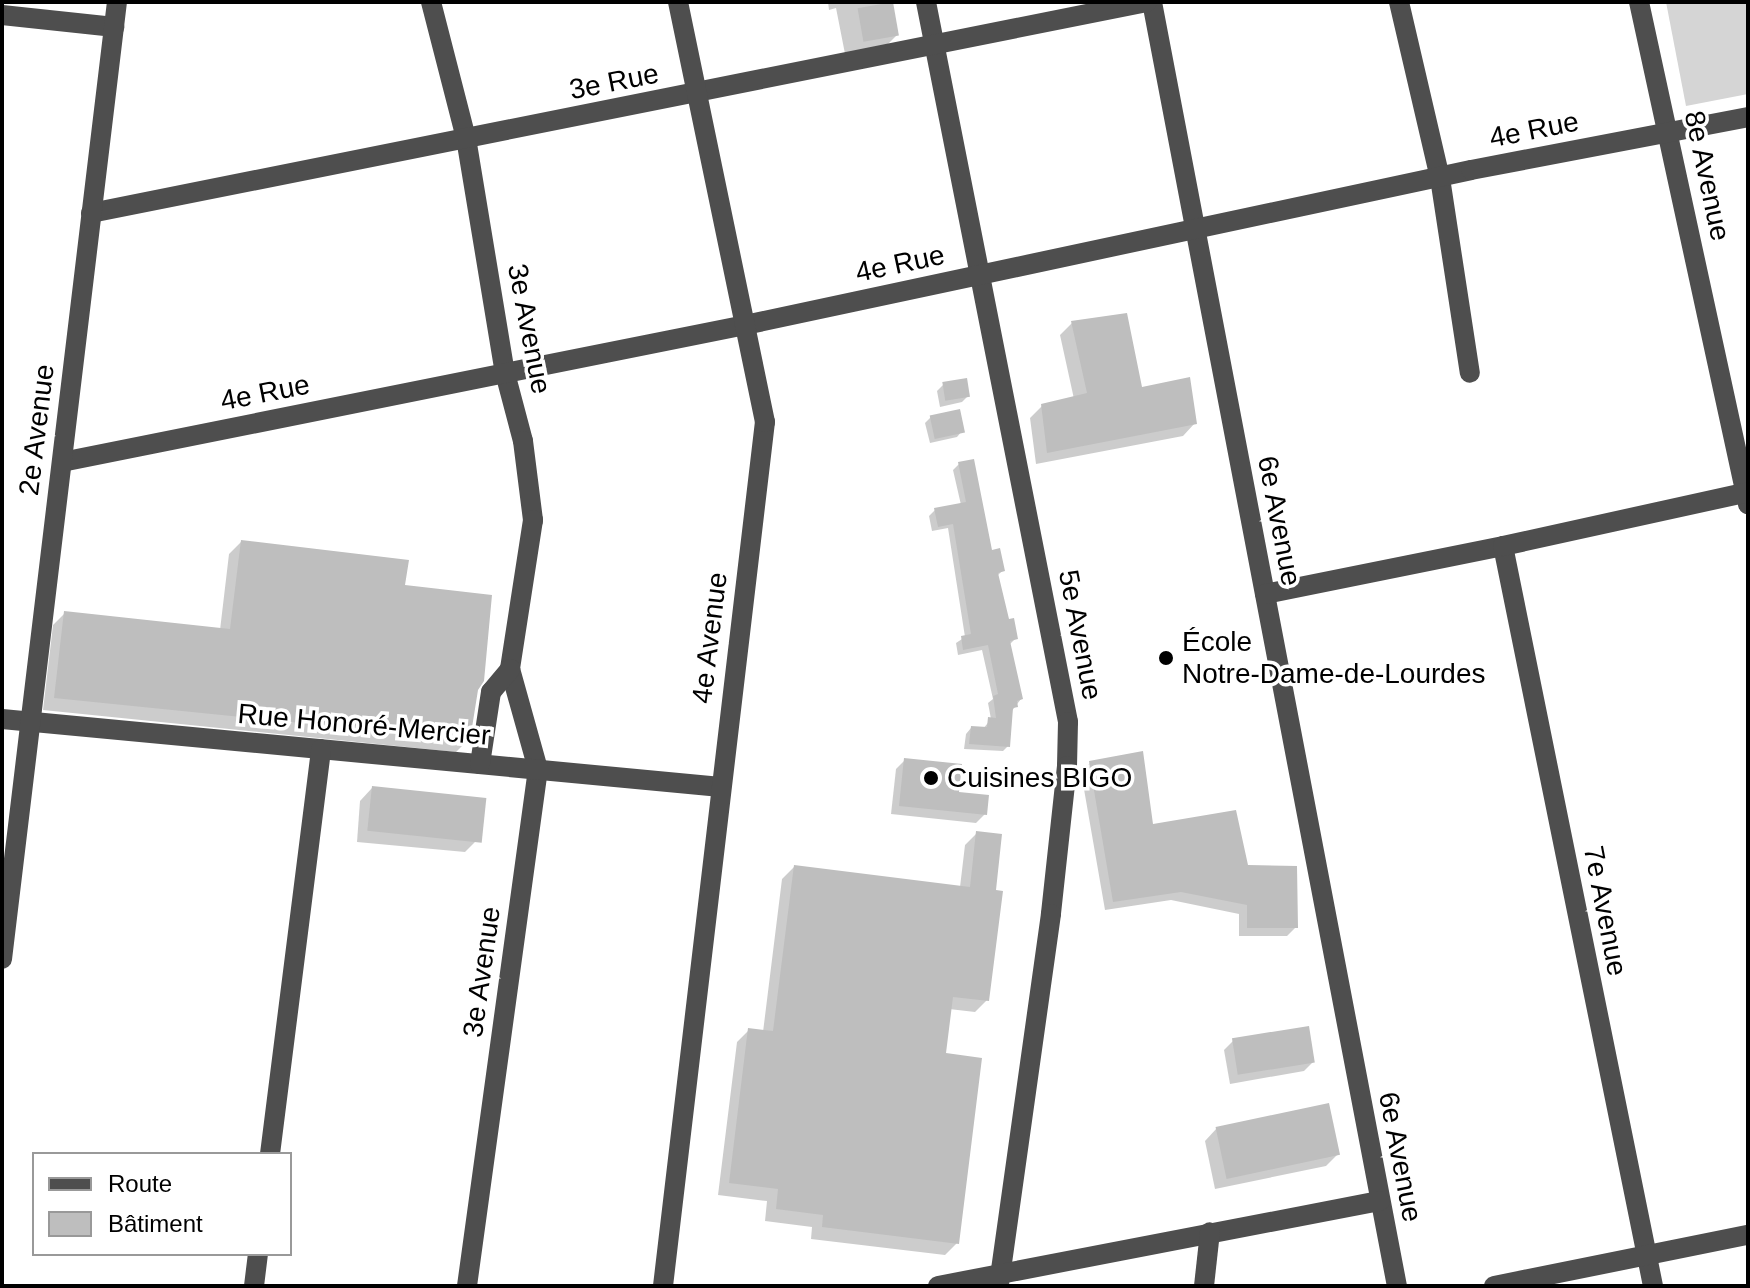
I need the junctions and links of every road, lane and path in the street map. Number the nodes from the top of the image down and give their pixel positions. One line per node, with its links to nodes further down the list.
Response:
1 (117, 2): 9 (street, 2e Avenue)
2 (431, 2): 14 (street, 3e Avenue)
3 (678, 2): 11 (street, 4e Avenue)
4 (926, 2): 10 (street, 5e Avenue)
5 (1149, 2): 10 (street, 3e Rue); 17 (street, 6e Avenue)
6 (1399, 2): 15 (street)
7 (1639, 2): 13 (street, 8e Avenue)
8 (2, 15): 9 (street)
9 (114, 27): 16 (street, 2e Avenue)
10 (934, 44): 11 (street, 3e Rue); 18 (street, 5e Avenue)
11 (696, 95): 14 (street, 3e Rue); 19 (street, 4e Avenue)
12 (1748, 117): 13 (street, 4e Rue)
13 (1669, 132): 15 (street, 4e Rue); 23 (street, 8e Avenue)
14 (466, 138): 16 (street, 3e Rue); 20 (street, 3e Avenue)
15 (1440, 178): 17 (street, 4e Rue); 21 (street)
16 (91, 213): 22 (street, 2e Avenue)
17 (1196, 231): 18 (street, 4e Rue); 25 (street, 6e Avenue)
18 (980, 276): 19 (street, 4e Rue); 40 (street, 5e Avenue)
19 (745, 325): 20 (street, 4e Rue); 32 (street, 4e Avenue)
20 (505, 373): 22 (street, 4e Rue); 26 (street, 3e Avenue)
21 (1470, 373)
22 (62, 462): 28 (street, 2e Avenue)
23 (1747, 496): 24 (street)
24 (1503, 546): 25 (street); 38 (street, 7e Avenue)
25 (1265, 594): 35 (street, 6e Avenue)
26 (510, 669): 30 (street, 3e Avenue); 31 (street, 3e Avenue)
27 (2, 719): 28 (street, Rue Honoré-Mercier)
28 (30, 722): 29 (street, Rue Honoré-Mercier); 33 (street, 2e Avenue)
29 (321, 749): 30 (street, Rue Honoré-Mercier); 34 (street)
30 (480, 764): 31 (street, Rue Honoré-Mercier)
31 (538, 769): 32 (street, Rue Honoré-Mercier); 42 (street, 3e Avenue)
32 (721, 787): 43 (street, 4e Avenue)
33 (2, 959)
34 (270, 1152)
35 (1380, 1201): 36 (street); 46 (street, 6e Avenue)
36 (1210, 1232): 40 (street); 45 (street)
37 (1748, 1235): 38 (street)
38 (1647, 1255): 47 (street); 48 (street, 7e Avenue)
39 (258, 1256): 41 (street)
40 (1000, 1279): 44 (street)
41 (254, 1286)
42 (467, 1286)
43 (663, 1286)
44 (938, 1286)
45 (1204, 1286)
46 (1397, 1286)
47 (1494, 1286)
48 (1653, 1286)

